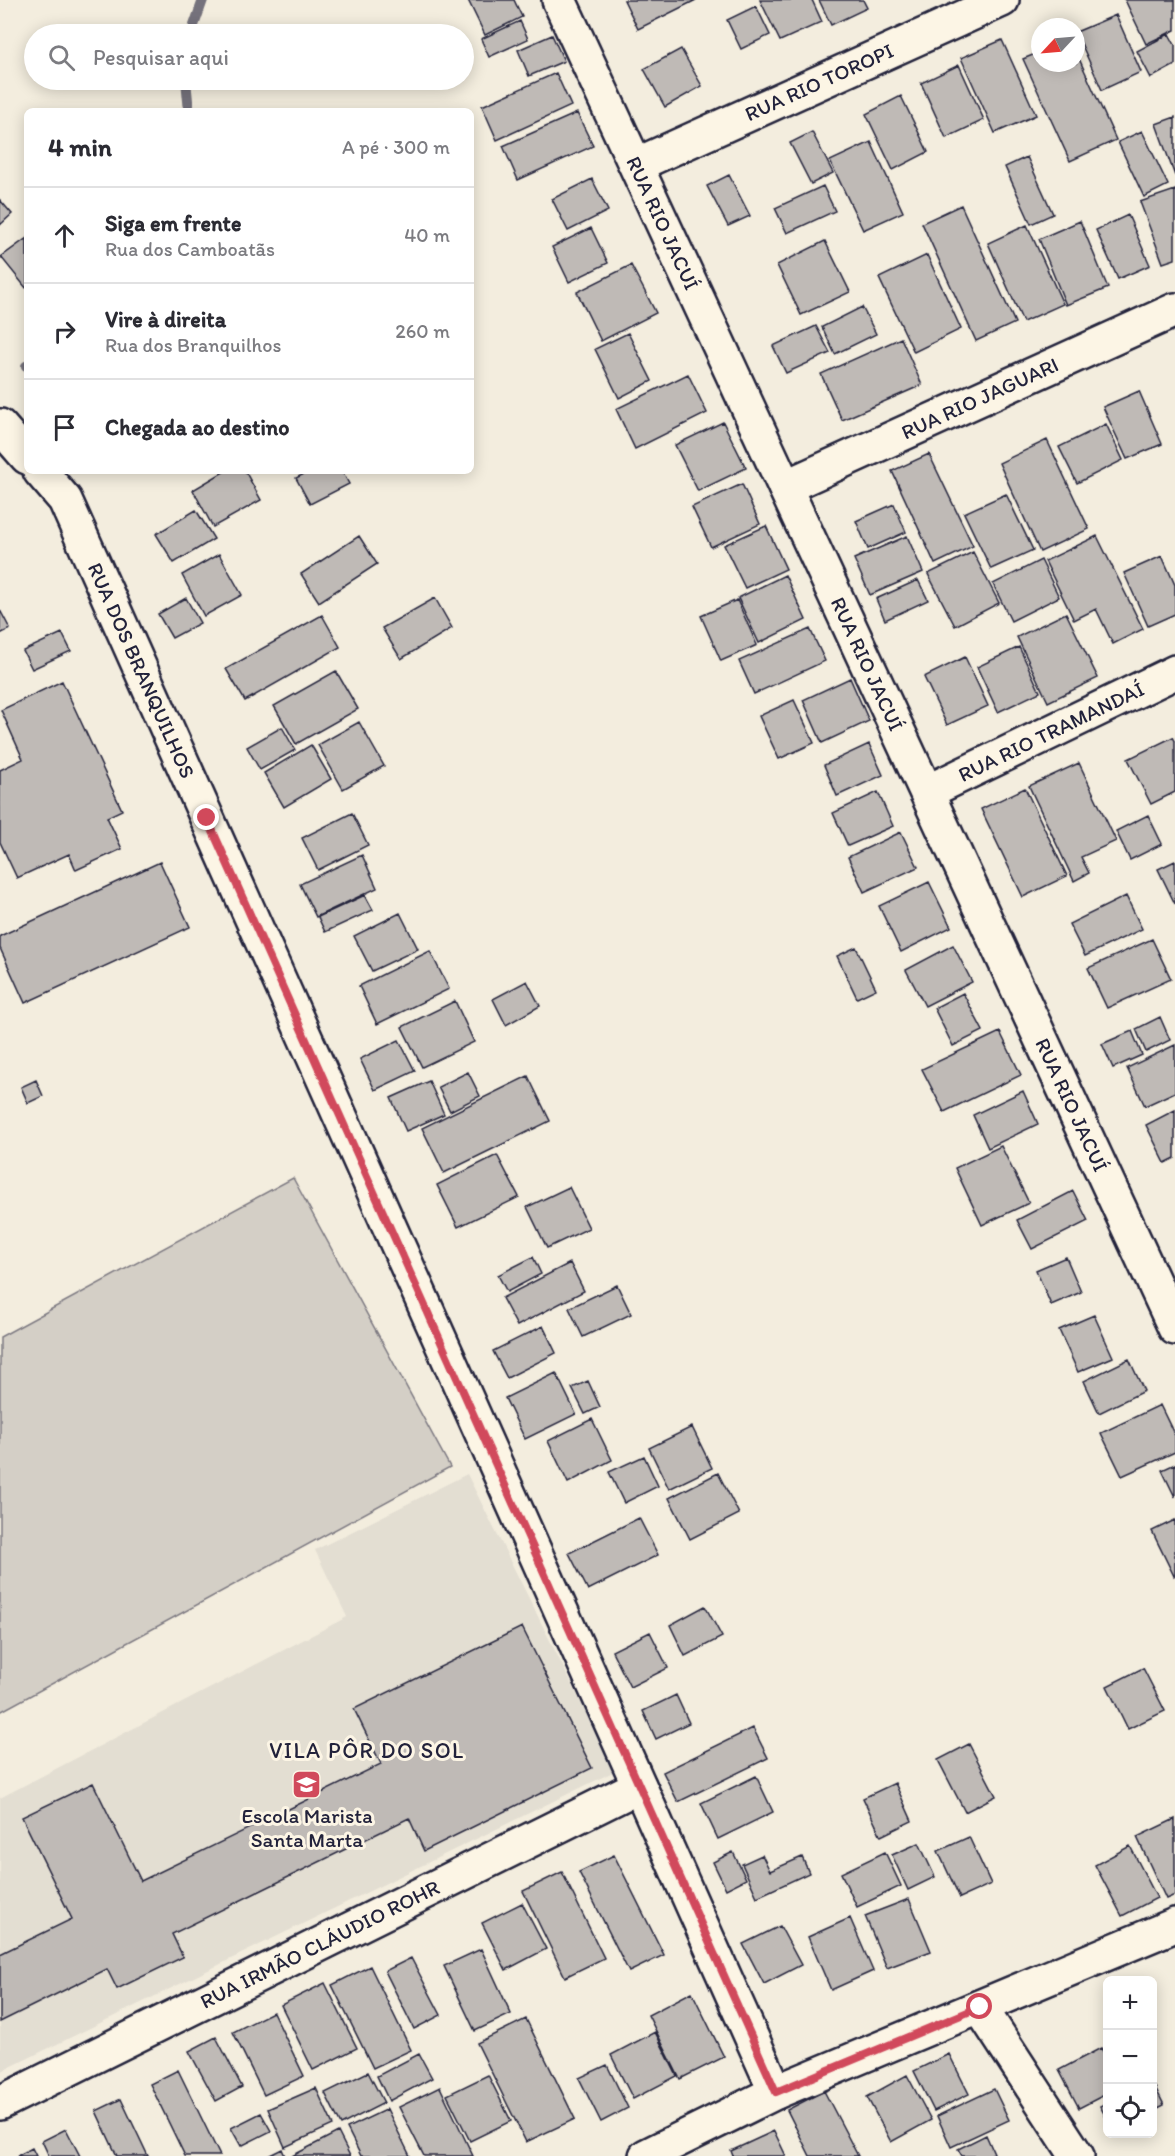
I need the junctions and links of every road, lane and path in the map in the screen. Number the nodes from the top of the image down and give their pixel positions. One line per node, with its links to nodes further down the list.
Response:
1 (559, 0): 3 (street, RUA RIO JACUÍ)
2 (1002, 0): 3 (street, RUA RIO TOROPI)
3 (636, 165): 8 (street, RUA RIO JACUÍ)
4 (1175, 310): 8 (street, RUA RIO JAGUARI)
5 (0, 426): 6 (street)
6 (24, 454)
7 (43, 474): 12 (street, RUA DOS BRANQUILHOS)
8 (785, 487): 10 (street, RUA RIO JACUÍ)
9 (1175, 672): 10 (street, RUA RIO TRAMANDAÍ)
10 (927, 792): 11 (street, RUA RIO JACUÍ)
11 (1175, 1328)
12 (639, 1786): 15 (street, RUA DOS BRANQUILHOS); 16 (street, RUA IRMÃO CLÁUDIO ROHR)
13 (1175, 1925): 14 (street)
14 (980, 2007): 15 (street); 18 (street)
15 (776, 2092): 17 (street)
16 (0, 2103)
17 (646, 2156)
18 (1077, 2156)

